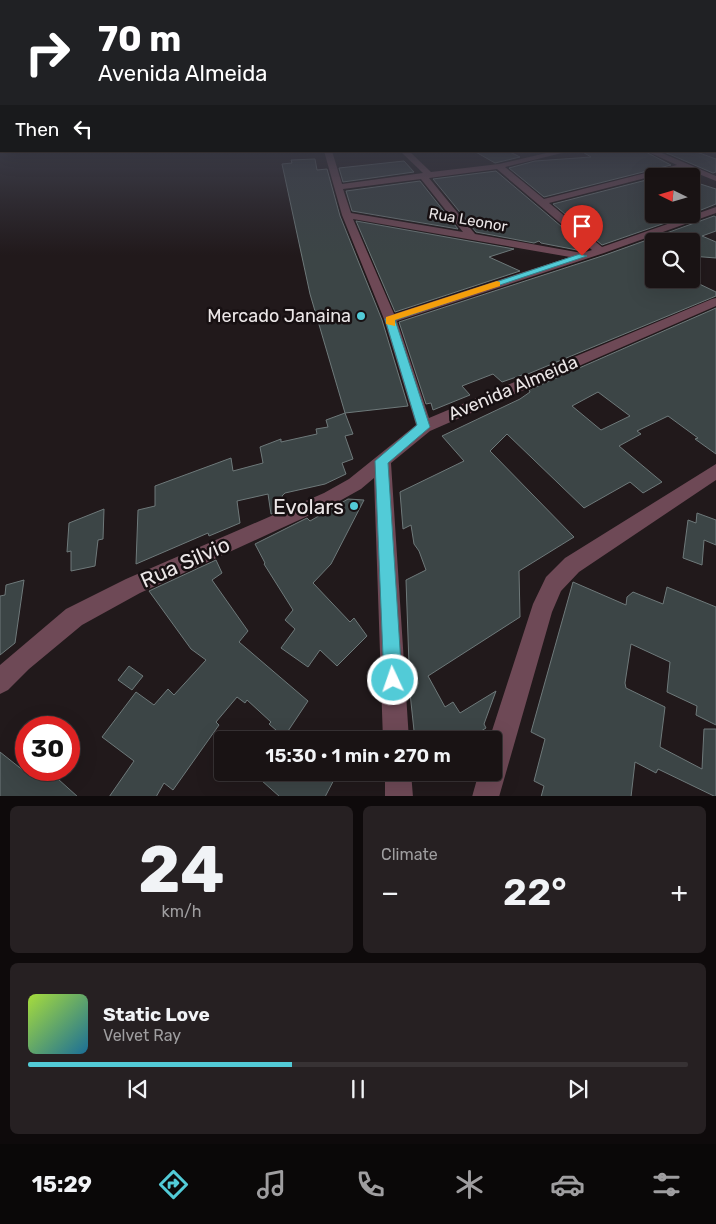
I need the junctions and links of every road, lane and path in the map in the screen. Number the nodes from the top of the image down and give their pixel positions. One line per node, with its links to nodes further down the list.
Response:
1 (335, 180): 6 (street)
2 (393, 180): 6 (street)
3 (430, 180): 10 (street)
4 (516, 180): 7 (street)
5 (628, 180): 7 (street)
6 (337, 187): 9 (street)
7 (542, 202): 11 (street)
8 (716, 210): 11 (street)
9 (347, 215): 10 (street, Rua Leonor); 14 (street)
10 (470, 235): 12 (street, Rua Leonor)
11 (600, 251): 12 (street)
12 (582, 256): 14 (street)
13 (716, 302): 15 (street, Avenida Almeida)
14 (390, 319): 15 (street)
15 (424, 427): 16 (street, Avenida Almeida)
16 (382, 461): 18 (street, Rua Silvio); 19 (street)
17 (716, 471): 20 (street)
18 (0, 682)
19 (396, 731)
20 (502, 739)
21 (398, 781): 23 (street)
22 (489, 781): 24 (street)
23 (399, 796)
24 (485, 796)

